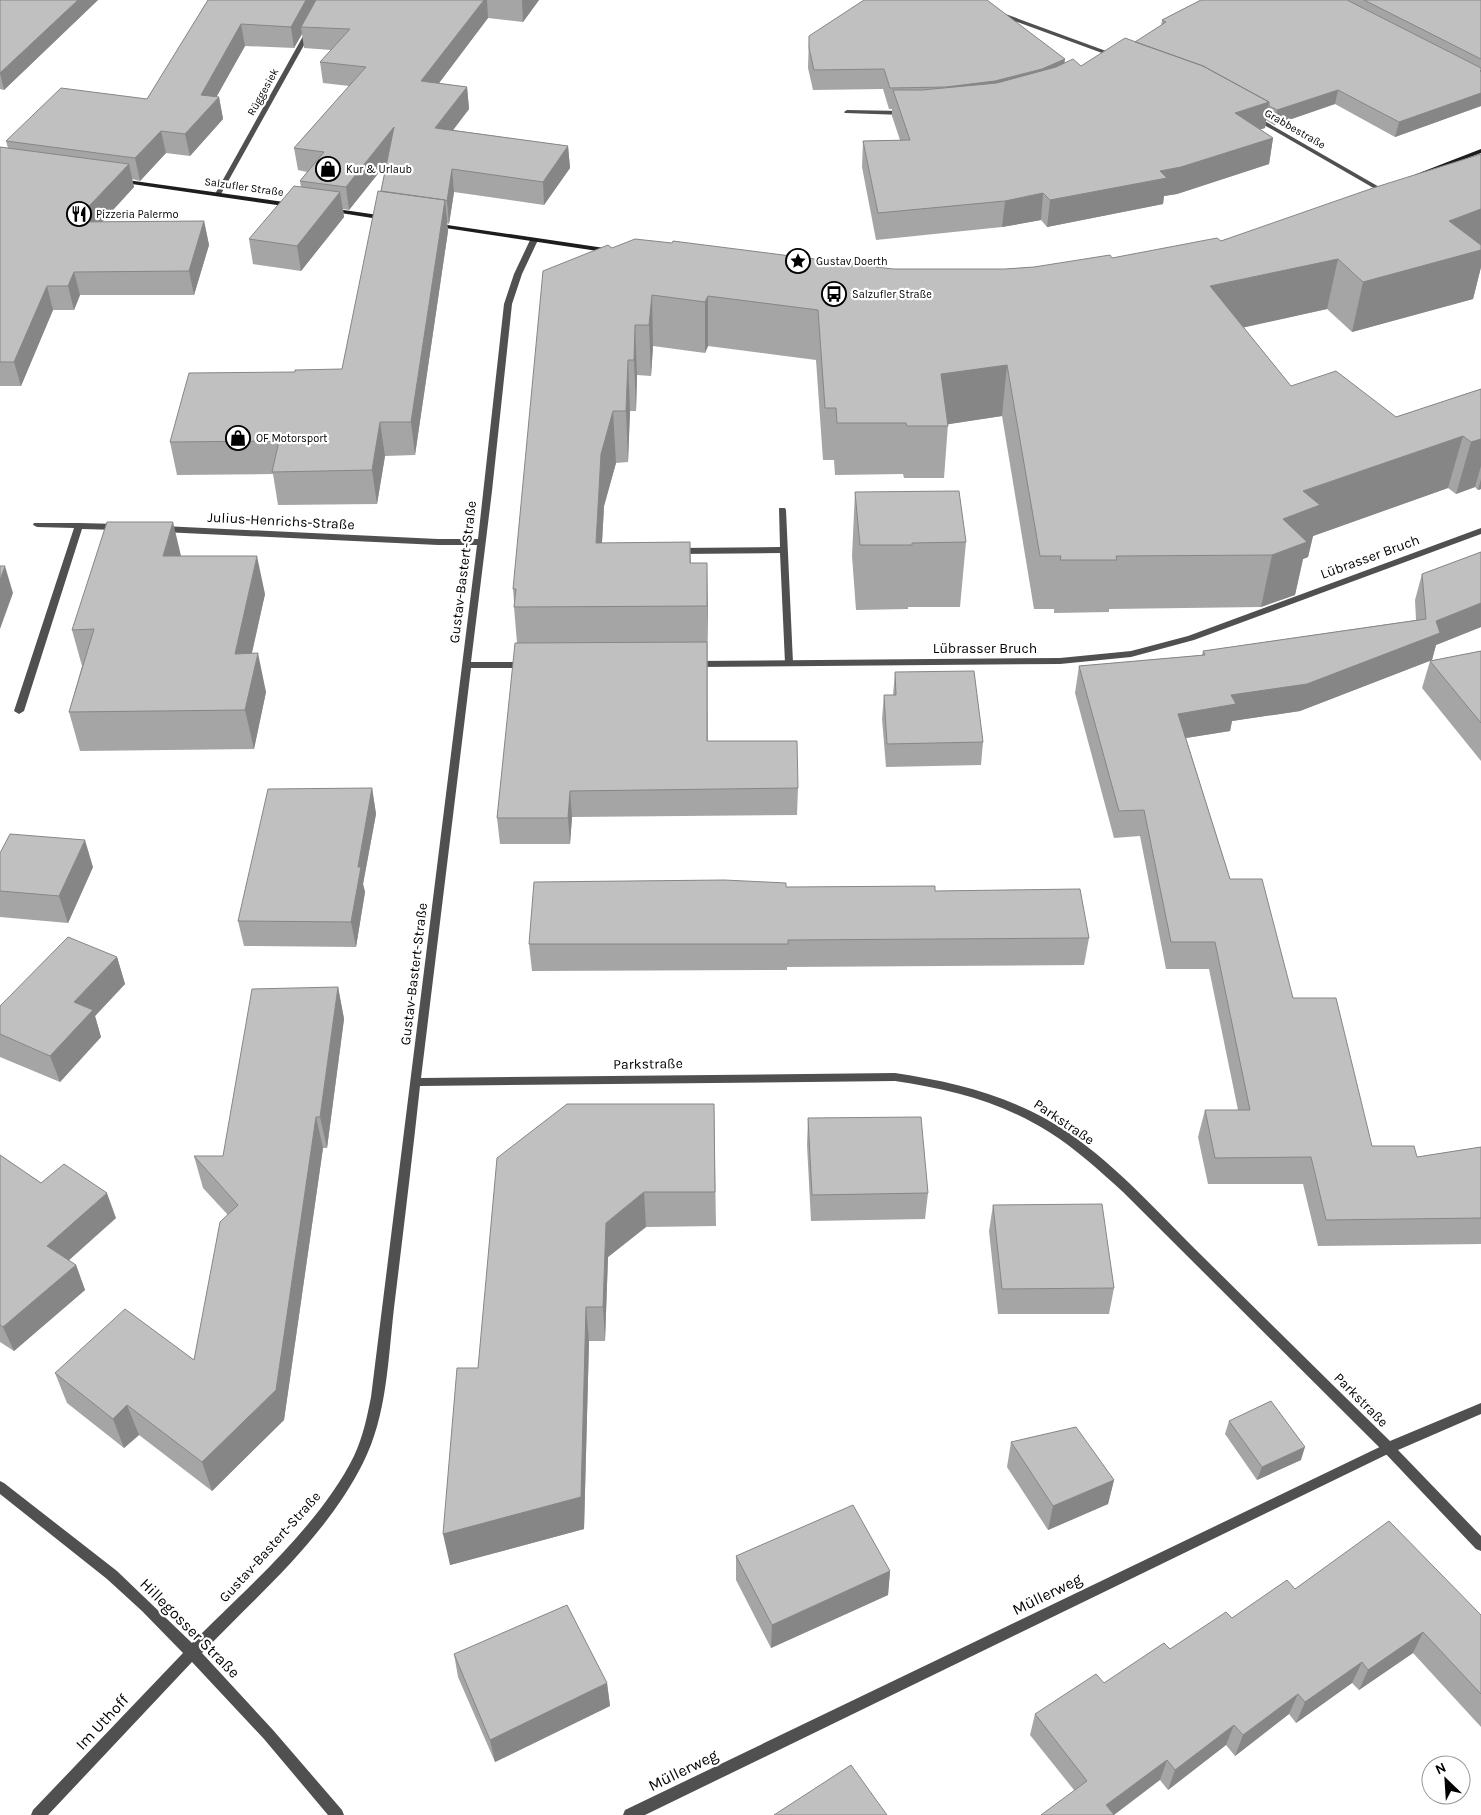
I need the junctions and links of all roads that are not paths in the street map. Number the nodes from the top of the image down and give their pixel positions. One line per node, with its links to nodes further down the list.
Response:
1 (989, 10): 3 (street)
2 (312, 25): 15 (street, Rüggesiek)
3 (1117, 56): 4 (street); 5 (street)
4 (1110, 60)
5 (1125, 60)
6 (846, 112): 7 (street)
7 (910, 113)
8 (1247, 113): 13 (street, Grabbestraße)
9 (1481, 152): 10 (street)
10 (1412, 177)
11 (107, 179): 15 (street, Salzufler Straße)
12 (1387, 186): 13 (street)
13 (1379, 189): 14 (street)
14 (1371, 192)
15 (218, 194): 16 (street, Salzufler Straße)
16 (302, 206)
17 (320, 209): 18 (street)
18 (397, 220)
19 (426, 224): 20 (street)
20 (534, 240): 21 (street); 28 (street, Gustav-Bastert-Straße)
21 (618, 252)
22 (782, 510): 29 (street)
23 (38, 525): 24 (street)
24 (79, 525): 25 (street); 35 (street)
25 (128, 528)
26 (158, 529): 28 (street, Julius-Henrichs-Straße)
27 (1481, 531): 31 (street, Lübrasser Bruch)
28 (481, 542): 34 (street, Gustav-Bastert-Straße)
29 (784, 550): 30 (street); 31 (street)
30 (666, 552)
31 (789, 663): 32 (street, Lübrasser Bruch)
32 (688, 664)
33 (537, 665): 34 (street)
34 (467, 666): 36 (street, Gustav-Bastert-Straße)
35 (19, 712)
36 (416, 1082): 38 (street, Parkstraße); 41 (street, Gustav-Bastert-Straße)
37 (1481, 1408): 38 (street, Müllerweg)
38 (1388, 1448): 40 (street, Parkstraße); 44 (street, Müllerweg)
39 (0, 1486): 41 (street, Hillegosser Straße)
40 (1481, 1544)
41 (192, 1653): 42 (street, Im Uthoff); 43 (street, Hillegosser Straße)
42 (38, 1815)
43 (337, 1815)
44 (630, 1815)

